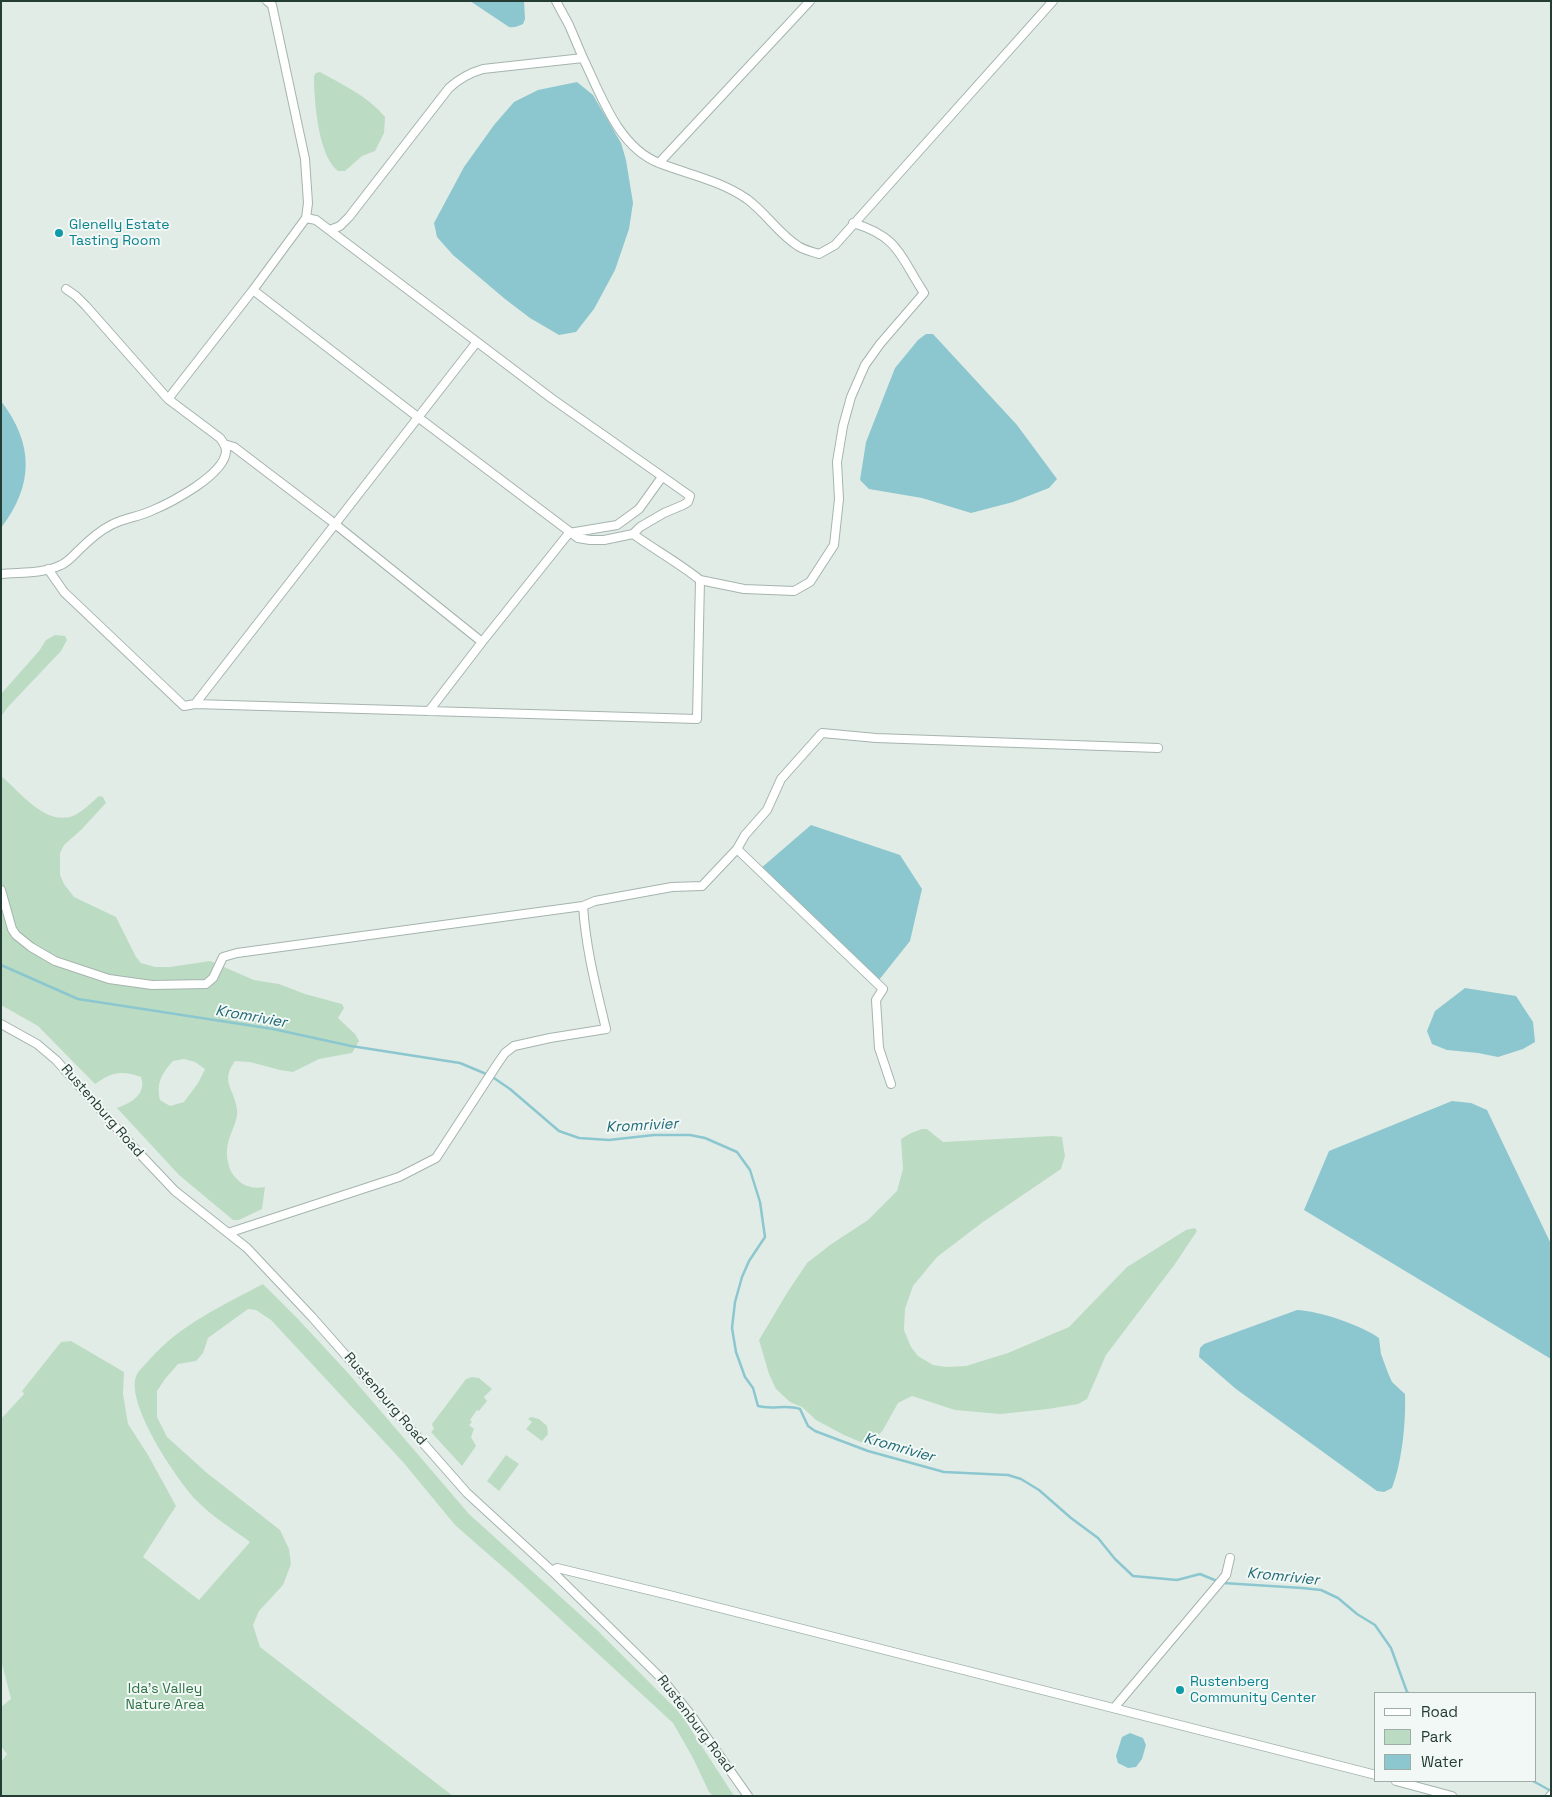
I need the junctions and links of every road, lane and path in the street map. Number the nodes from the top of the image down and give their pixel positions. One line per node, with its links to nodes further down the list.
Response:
1 (556, 1): 5 (street)
2 (810, 1): 6 (street)
3 (1054, 1): 8 (street)
4 (272, 2): 7 (street)
5 (583, 58): 6 (street); 9 (street)
6 (658, 163): 8 (street)
7 (306, 218): 9 (street); 11 (street)
8 (853, 223): 22 (street)
9 (330, 230): 12 (street)
10 (66, 289): 13 (street)
11 (253, 290): 13 (street); 14 (street)
12 (476, 343): 14 (street); 16 (street)
13 (168, 398): 15 (street)
14 (419, 418): 17 (street); 18 (street)
15 (224, 444): 17 (street); 20 (street)
16 (662, 477): 18 (street); 19 (street)
17 (334, 525): 23 (street); 24 (street)
18 (569, 533): 19 (street); 23 (street)
19 (634, 534): 22 (street)
20 (48, 569): 21 (street); 24 (street)
21 (1, 574)
22 (700, 580): 25 (street)
23 (482, 642): 25 (street)
24 (195, 704): 25 (street)
25 (429, 711)
26 (1158, 748): 27 (street)
27 (737, 849): 29 (street); 31 (street)
28 (1, 890): 29 (street)
29 (584, 906): 32 (street)
30 (1, 1024): 32 (street, Rustenburg Road)
31 (891, 1084)
32 (228, 1233): 34 (street, Rustenburg Road)
33 (1230, 1558): 35 (street)
34 (552, 1571): 35 (street); 38 (street, Rustenburg Road)
35 (1114, 1708): 36 (street)
36 (1374, 1774)
37 (1400, 1782): 39 (street)
38 (748, 1796)
39 (1452, 1796)

